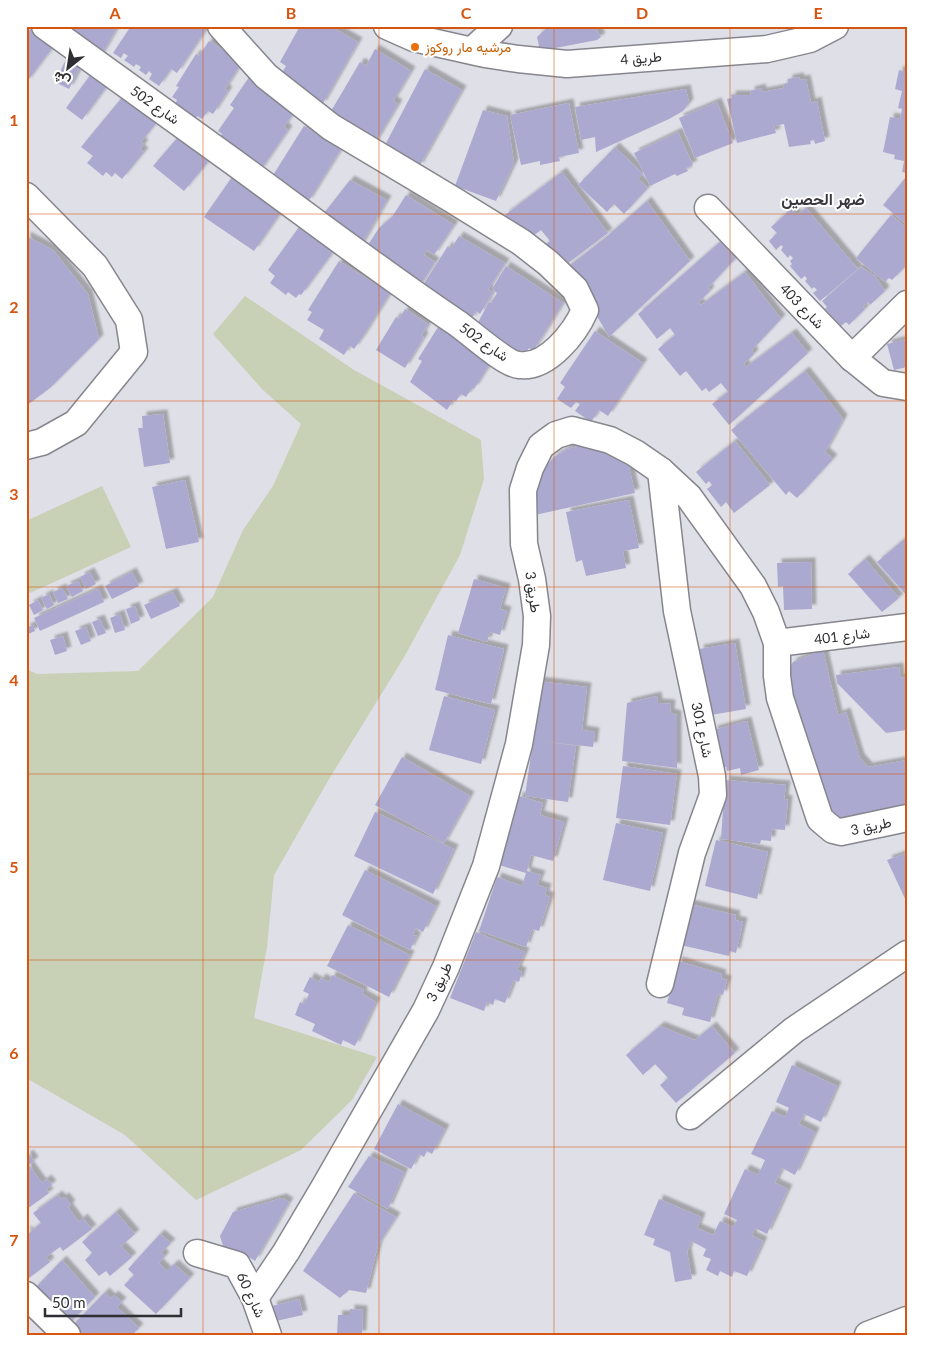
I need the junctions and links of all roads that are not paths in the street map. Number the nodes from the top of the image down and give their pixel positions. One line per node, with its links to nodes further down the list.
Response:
1 (45, 26): 2 (street, شارع 502)
2 (221, 26)
3 (388, 26): 6 (street, طريق 4)
4 (499, 26): 6 (street)
5 (835, 26): 6 (street, طريق 4)
6 (481, 53)
7 (26, 196): 12 (street)
8 (708, 208): 10 (street, شارع 403)
9 (907, 304): 10 (street)
10 (852, 358): 11 (street, شارع 403)
11 (907, 387)
12 (26, 446)
13 (661, 471): 15 (street, طريق 3); 18 (street, شارع 301); 21 (street, طريق 3)
14 (907, 627): 15 (street, شارع 401)
15 (777, 643): 16 (street, طريق 3)
16 (907, 818)
17 (907, 954): 19 (street)
18 (660, 984)
19 (690, 1116)
20 (197, 1253): 21 (street, شارع 60)
21 (254, 1298): 25 (street, شارع 60)
22 (28, 1299): 24 (street)
23 (907, 1320): 26 (street)
24 (67, 1335)
25 (268, 1335)
26 (868, 1335)

